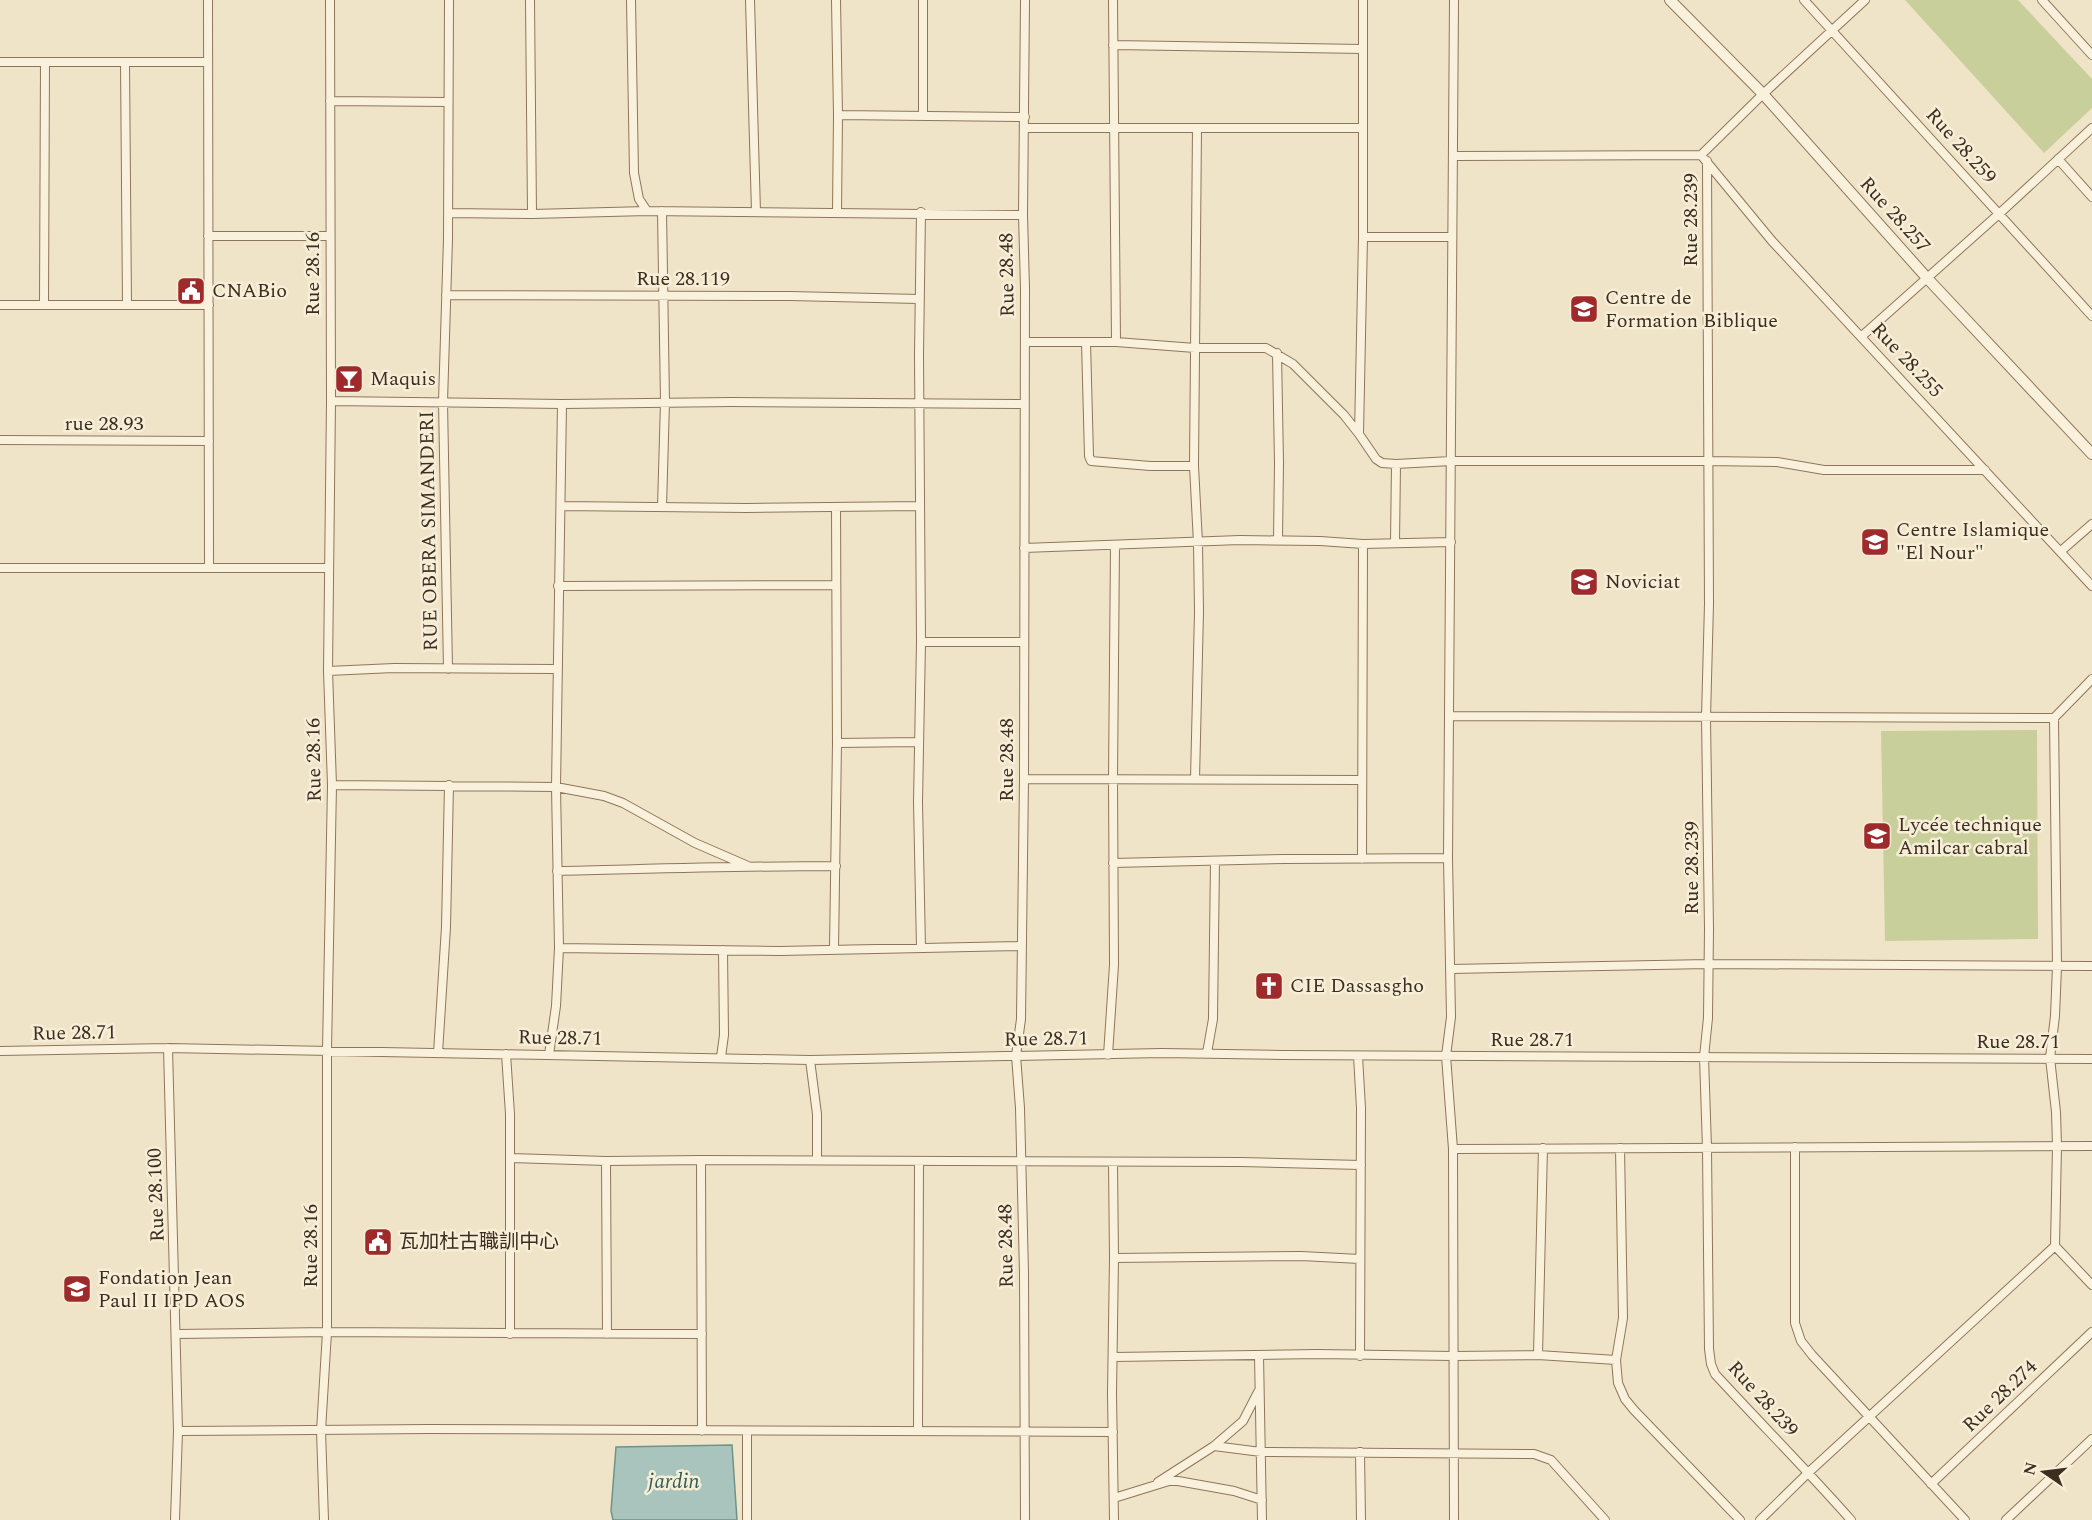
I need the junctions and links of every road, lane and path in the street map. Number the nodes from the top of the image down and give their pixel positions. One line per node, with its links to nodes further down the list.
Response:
1 (208, 0): 24 (street)
2 (330, 0): 26 (street, Rue 28.16)
3 (449, 0): 27 (street)
4 (530, 0): 47 (street)
5 (631, 0): 40 (street)
6 (750, 0): 42 (street)
7 (836, 0): 28 (street)
8 (923, 0): 29 (street)
9 (1025, 0): 30 (street, Rue 28.48)
10 (1113, 0): 18 (street)
11 (1363, 0): 19 (street)
12 (1454, 0): 36 (street)
13 (1670, 0): 25 (street, Rue 28.257)
14 (1804, 0): 17 (street, Rue 28.259)
15 (1865, 0): 17 (street)
16 (2042, 0): 20 (street)
17 (1832, 30): 25 (street); 46 (street, Rue 28.259)
18 (1113, 45): 19 (street); 32 (street)
19 (1363, 49): 34 (street)
20 (2092, 55)
21 (0, 62): 22 (street)
22 (45, 62): 23 (street); 58 (street)
23 (124, 62): 24 (street); 59 (street)
24 (208, 62): 49 (street)
25 (1763, 94): 37 (street); 53 (street, Rue 28.257)
26 (330, 101): 27 (street); 50 (street, Rue 28.16)
27 (448, 102): 45 (street)
28 (838, 115): 29 (street); 43 (street)
29 (923, 116): 30 (street)
30 (1025, 117): 31 (street, Rue 28.48)
31 (1025, 128): 32 (street); 48 (street, Rue 28.48)
32 (1113, 128): 33 (street); 65 (street)
33 (1197, 128): 34 (street); 66 (street)
34 (1363, 128): 51 (street)
35 (2092, 128): 38 (street)
36 (1454, 156): 37 (street); 52 (street)
37 (1704, 158): 62 (street, Rue 28.255); 79 (street, Rue 28.239)
38 (2058, 159): 39 (street); 46 (street)
39 (2092, 197)
40 (647, 211): 41 (street); 47 (street)
41 (662, 211): 42 (street); 54 (street)
42 (756, 212): 43 (street)
43 (837, 212): 44 (street)
44 (921, 212): 48 (street); 56 (street)
45 (448, 213): 47 (street); 55 (street, RUE OBERA SIMANDERI)
46 (2000, 213): 53 (street); 61 (street, Rue 28.259)
47 (532, 214)
48 (1023, 214): 63 (street, Rue 28.48)
49 (208, 236): 50 (street); 60 (street)
50 (329, 236): 68 (street, Rue 28.16)
51 (1363, 237): 52 (street); 74 (street)
52 (1452, 237): 78 (street)
53 (1928, 278): 62 (street); 77 (street, Rue 28.257)
54 (663, 295): 55 (street, Rue 28.119); 56 (street, Rue 28.119); 70 (street)
55 (446, 296): 69 (street, RUE OBERA SIMANDERI)
56 (919, 299): 71 (street)
57 (0, 305): 58 (street)
58 (44, 305): 59 (street)
59 (127, 305): 60 (street)
60 (208, 305): 76 (street)
61 (2092, 316)
62 (1862, 336): 82 (street, Rue 28.255)
63 (1025, 342): 64 (street); 73 (street, Rue 28.48)
64 (1086, 342): 65 (street); 81 (street)
65 (1116, 342): 66 (street)
66 (1195, 348): 67 (street); 81 (street)
67 (1277, 353): 74 (street); 88 (street)
68 (331, 401): 69 (street); 98 (street, Rue 28.16)
69 (443, 402): 72 (street); 104 (street, RUE OBERA SIMANDERI)
70 (664, 402): 71 (street); 72 (street); 85 (street)
71 (920, 403): 73 (street); 84 (street)
72 (562, 404): 83 (street)
73 (1024, 404): 94 (street, Rue 28.48)
74 (1359, 434): 80 (street)
75 (0, 440): 76 (street, rue 28.93)
76 (209, 441): 97 (street)
77 (2092, 454)
78 (1451, 461): 79 (street); 80 (street); 89 (street)
79 (1707, 461): 82 (street); 109 (street, Rue 28.239)
80 (1396, 465): 91 (street)
81 (1194, 466): 90 (street)
82 (1985, 470): 95 (street, Rue 28.255)
83 (562, 506): 85 (street); 100 (street)
84 (919, 506): 86 (street); 102 (street)
85 (662, 507): 86 (street)
86 (836, 507): 99 (street)
87 (2092, 524): 95 (street)
88 (1278, 540): 90 (street); 92 (street)
89 (1452, 542): 91 (street); 108 (street)
90 (1198, 543): 93 (street); 115 (street)
91 (1395, 543): 92 (street)
92 (1363, 544): 116 (street)
93 (1115, 545): 94 (street); 114 (street)
94 (1024, 548): 103 (street, Rue 28.48)
95 (2061, 551): 101 (street, Rue 28.255)
96 (0, 568): 97 (street)
97 (209, 568): 98 (street)
98 (329, 568): 106 (street, Rue 28.16)
99 (836, 585): 100 (street); 112 (street)
100 (558, 586): 105 (street)
101 (2092, 586)
102 (921, 642): 103 (street); 111 (street)
103 (1024, 642): 113 (street, Rue 28.48)
104 (448, 669): 105 (street); 106 (street)
105 (556, 669): 119 (street)
106 (328, 671): 117 (street, Rue 28.16)
107 (2092, 679): 110 (street)
108 (1450, 716): 109 (street); 120 (street)
109 (1706, 717): 110 (street); 132 (street, Rue 28.239)
110 (2054, 718): 134 (street)
111 (919, 742): 112 (street); 129 (street)
112 (837, 743): 125 (street)
113 (1024, 779): 114 (street); 127 (street, Rue 28.48)
114 (1113, 779): 115 (street); 123 (street)
115 (1195, 779): 116 (street)
116 (1361, 780): 121 (street)
117 (332, 784): 118 (street); 137 (street, Rue 28.16)
118 (449, 785): 119 (street); 139 (street)
119 (556, 787): 124 (street); 126 (street)
120 (1448, 858): 121 (street); 135 (street)
121 (1362, 859): 122 (street)
122 (1215, 861): 123 (street); 140 (street)
123 (1113, 863): 143 (street)
124 (748, 866): 125 (street); 126 (street)
125 (836, 867): 131 (street)
126 (557, 871): 128 (street)
127 (1021, 946): 129 (street); 144 (street, Rue 28.48)
128 (559, 948): 130 (street); 142 (street)
129 (921, 948): 131 (street)
130 (723, 950): 131 (street); 147 (street)
131 (834, 950)
132 (1708, 964): 134 (street); 135 (street); 148 (street, Rue 28.239)
133 (2092, 966): 134 (street)
134 (2057, 967): 149 (street)
135 (1451, 969): 146 (street)
136 (168, 1048): 137 (street, Rue 28.71); 138 (street, Rue 28.71); 173 (street, Rue 28.100)
137 (327, 1050): 139 (street, Rue 28.71); 171 (street, Rue 28.16)
138 (0, 1051)
139 (438, 1053): 141 (street, Rue 28.71)
140 (1207, 1053): 143 (street, Rue 28.71); 145 (street, Rue 28.71)
141 (506, 1054): 142 (street, Rue 28.71); 159 (street)
142 (549, 1055): 147 (street, Rue 28.71)
143 (1108, 1055): 144 (street, Rue 28.71)
144 (1016, 1056): 151 (street, Rue 28.71); 164 (street, Rue 28.48)
145 (1358, 1056): 146 (street, Rue 28.71); 166 (street)
146 (1446, 1056): 148 (street, Rue 28.71); 158 (street)
147 (721, 1057): 151 (street, Rue 28.71)
148 (1704, 1057): 149 (street, Rue 28.71); 157 (street, Rue 28.239)
149 (2050, 1058): 150 (street, Rue 28.71); 152 (street)
150 (2092, 1059)
151 (810, 1060): 161 (street)
152 (2057, 1146): 153 (street); 154 (street); 167 (street)
153 (2092, 1146)
154 (1795, 1147): 157 (street); 184 (street)
155 (1543, 1148): 156 (street); 158 (street); 178 (street)
156 (1620, 1148): 157 (street); 182 (street)
157 (1707, 1148): 197 (street, Rue 28.239)
158 (1453, 1149): 180 (street)
159 (511, 1158): 162 (street); 174 (street)
160 (701, 1160): 161 (street); 162 (street); 175 (street)
161 (817, 1160): 163 (street)
162 (606, 1161): 176 (street)
163 (919, 1161): 164 (street); 189 (street)
164 (1021, 1161): 165 (street); 190 (street, Rue 28.48)
165 (1113, 1162): 166 (street); 168 (street)
166 (1361, 1165): 169 (street)
167 (2055, 1246): 170 (street); 184 (street)
168 (1114, 1258): 169 (street); 181 (street)
169 (1360, 1259): 179 (street)
170 (2092, 1285)
171 (327, 1332): 173 (street); 174 (street); 186 (street, Rue 28.16)
172 (2092, 1332): 198 (street, Rue 28.274)
173 (176, 1334): 185 (street, Rue 28.100)
174 (510, 1334): 176 (street)
175 (702, 1334): 176 (street); 187 (street)
176 (607, 1335)
177 (1259, 1355): 179 (street); 181 (street); 183 (street)
178 (1538, 1355): 180 (street); 182 (street)
179 (1360, 1356): 180 (street)
180 (1453, 1356): 196 (street)
181 (1113, 1357): 191 (street)
182 (1616, 1360): 211 (street)
183 (1259, 1390): 193 (street); 194 (street)
184 (1870, 1416): 197 (street); 198 (street)
185 (178, 1431): 186 (street); 202 (street, Rue 28.100)
186 (321, 1431): 187 (street); 203 (street, Rue 28.16)
187 (702, 1431): 188 (street)
188 (747, 1431): 189 (street); 204 (street)
189 (918, 1431): 190 (street)
190 (1024, 1432): 191 (street); 205 (street, Rue 28.48)
191 (1113, 1432): 200 (street)
192 (2092, 1439): 215 (street)
193 (1214, 1446): 194 (street); 199 (street)
194 (1261, 1452): 195 (street); 201 (street)
195 (1360, 1452): 196 (street); 208 (street)
196 (1453, 1452): 209 (street); 210 (street)
197 (1809, 1472): 212 (street); 213 (street, Rue 28.239)
198 (1931, 1484): 214 (street)
199 (1150, 1487): 200 (street); 201 (street)
200 (1114, 1498): 206 (street)
201 (1262, 1500): 207 (street)
202 (175, 1520)
203 (324, 1520)
204 (747, 1520)
205 (1025, 1520)
206 (1114, 1520)
207 (1262, 1520)
208 (1361, 1520)
209 (1454, 1520)
210 (1605, 1520)
211 (1740, 1520)
212 (1760, 1520)
213 (1851, 1520)
214 (1965, 1520)
215 (2006, 1520)

